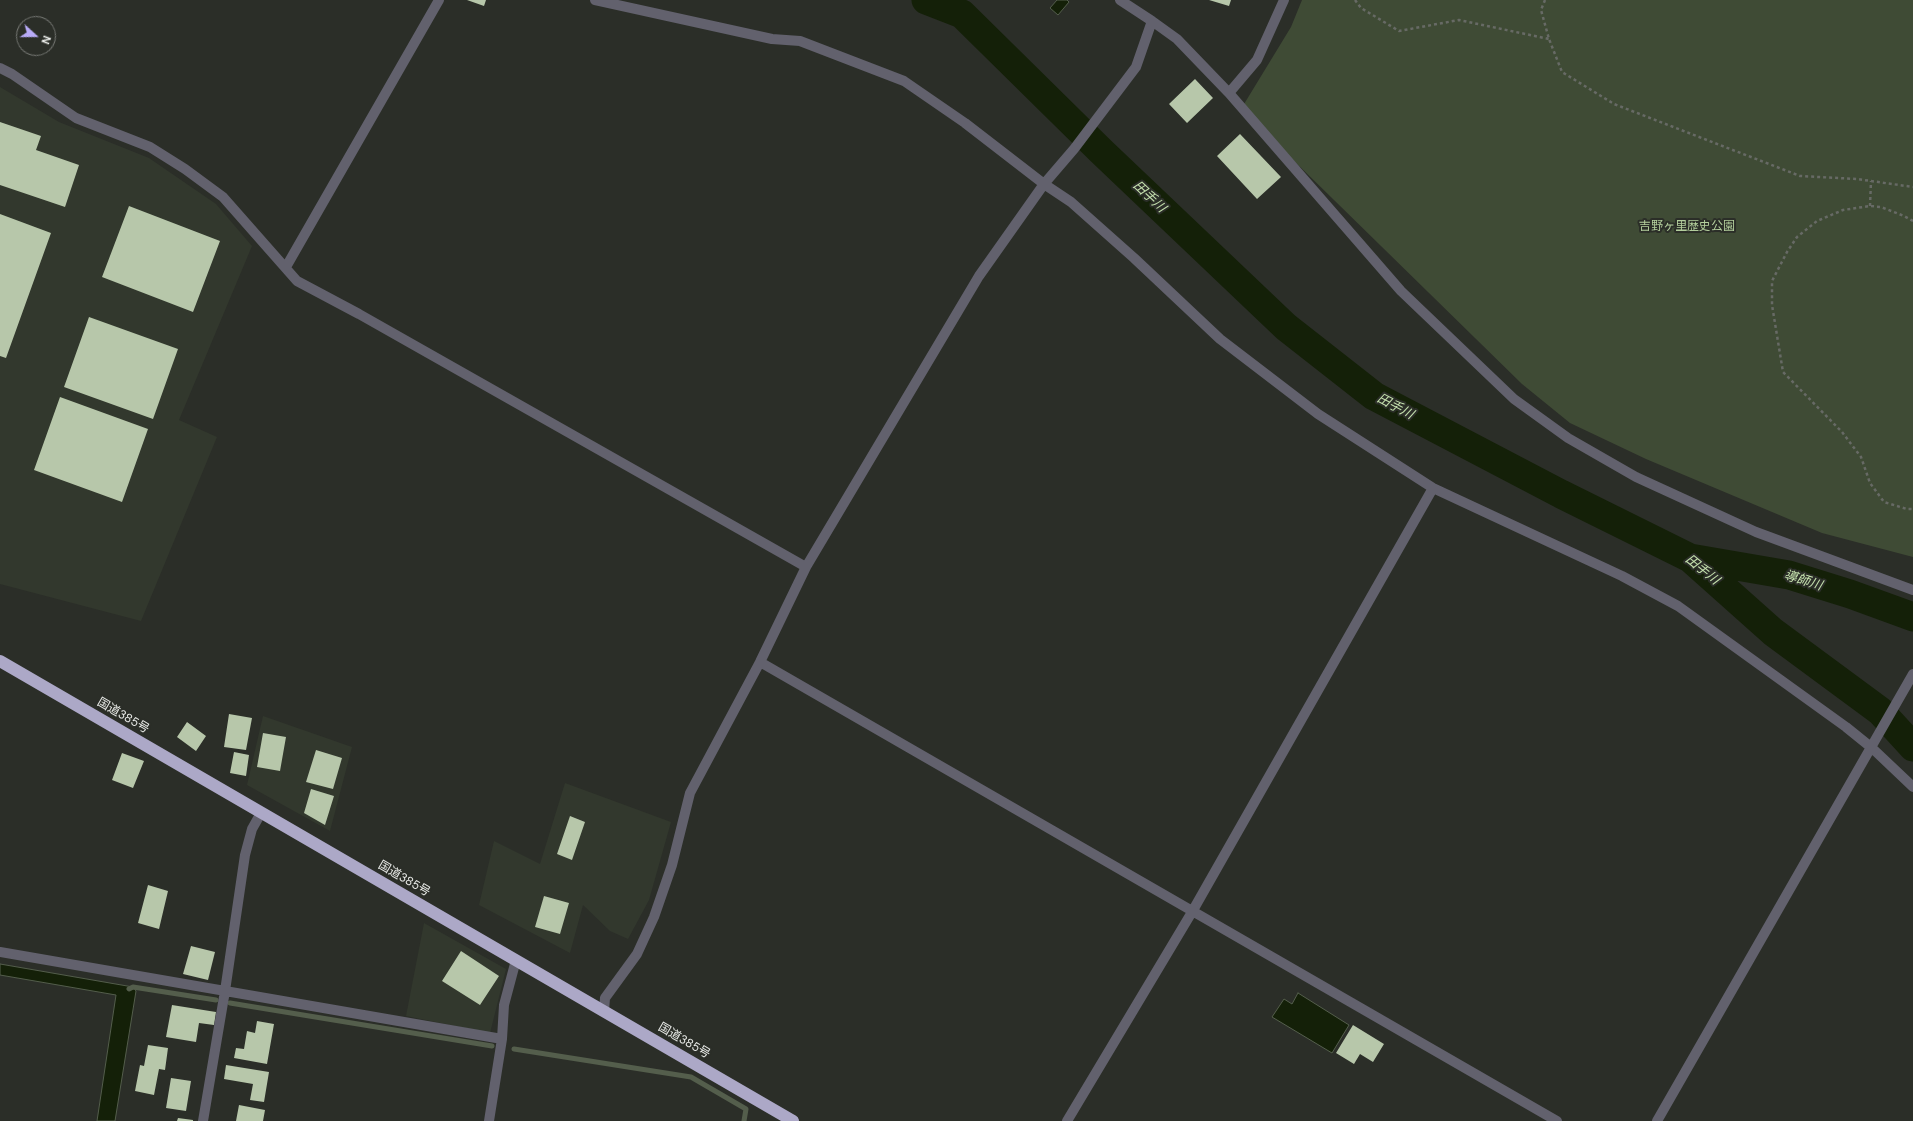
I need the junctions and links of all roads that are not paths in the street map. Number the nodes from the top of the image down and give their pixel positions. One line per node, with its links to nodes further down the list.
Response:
1 (439, 0): 9 (street)
2 (596, 0): 8 (street)
3 (1120, 0): 5 (street)
4 (1284, 0): 7 (street)
5 (1152, 21): 7 (street); 8 (street)
6 (0, 68): 9 (street)
7 (1229, 93): 12 (street)
8 (1044, 184): 10 (street); 11 (street)
9 (286, 267): 11 (street)
10 (1433, 488): 16 (street); 19 (street)
11 (806, 567): 14 (street)
12 (1913, 590)
13 (0, 661): 18 (highway, 国道385号)
14 (760, 662): 19 (street); 23 (street)
15 (1913, 674): 16 (street)
16 (1872, 748): 17 (street); 30 (street)
17 (1913, 787)
18 (261, 813): 21 (highway, 国道385号); 22 (street)
19 (1192, 912): 28 (street); 29 (street)
20 (0, 952): 22 (street)
21 (516, 960): 23 (highway, 国道385号); 24 (street)
22 (226, 991): 24 (street); 25 (street)
23 (604, 1011): 27 (highway, 国道385号)
24 (502, 1039): 26 (street)
25 (203, 1121)
26 (489, 1121)
27 (793, 1121)
28 (1067, 1121)
29 (1556, 1121)
30 (1657, 1121)

